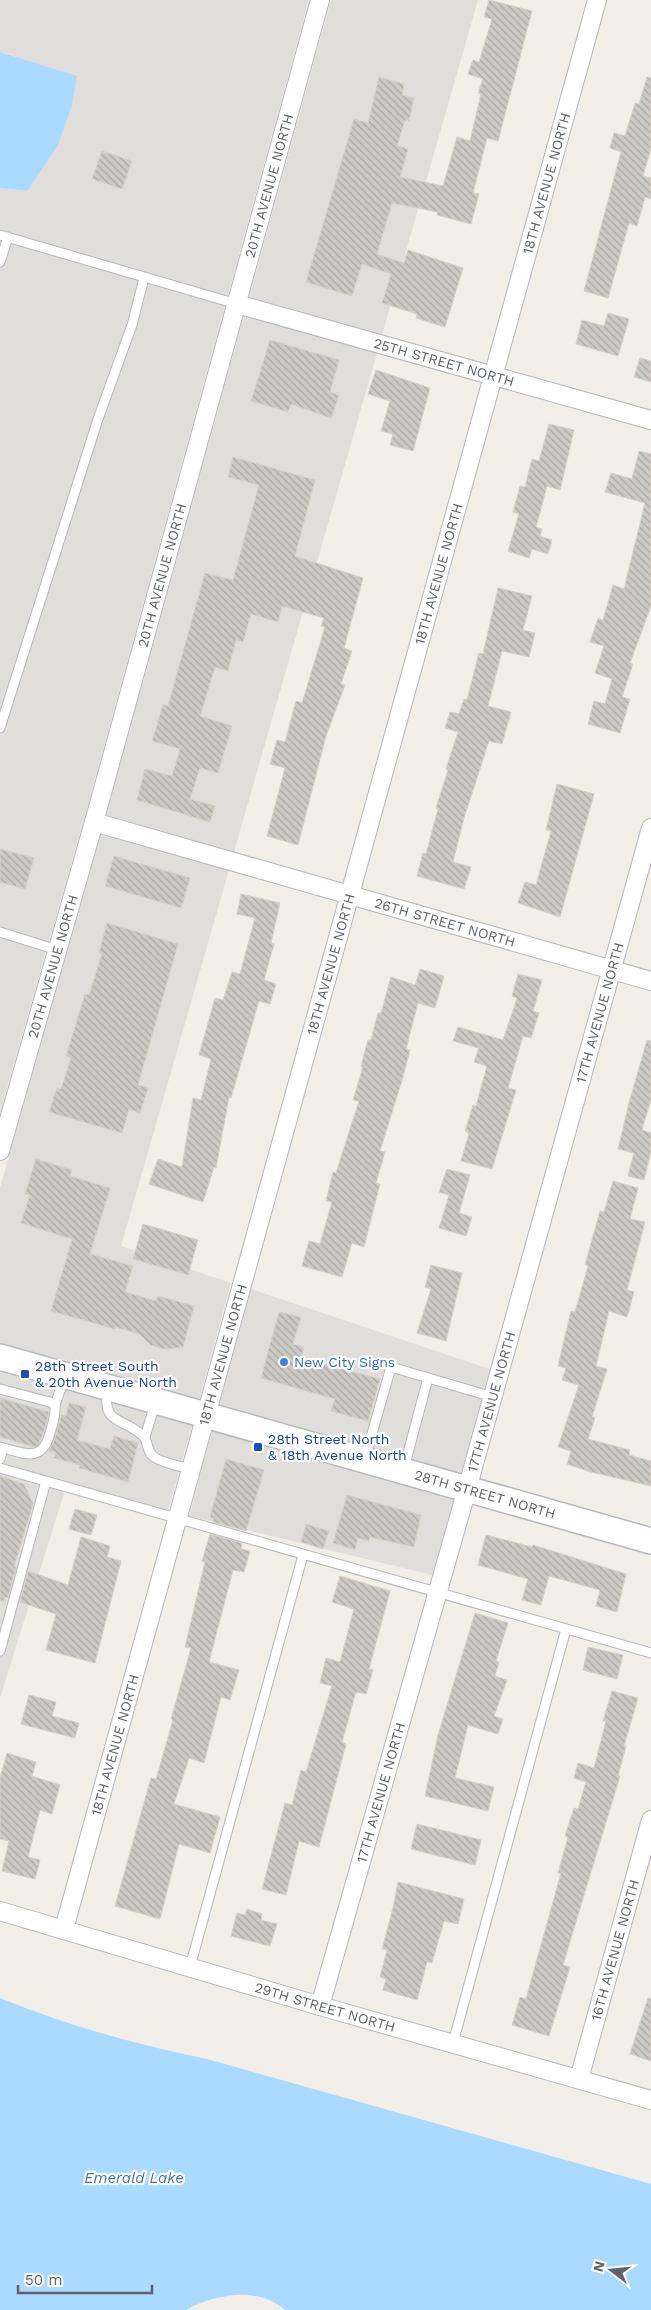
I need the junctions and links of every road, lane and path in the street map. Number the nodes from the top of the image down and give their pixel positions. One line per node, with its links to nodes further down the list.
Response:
1 (320, 0): 6 (street, 20TH AVENUE NORTH)
2 (596, 0): 7 (street, 18TH AVENUE NORTH)
3 (4, 236): 4 (lane); 5 (lane)
4 (0, 262)
5 (144, 278): 6 (lane); 9 (lane)
6 (237, 304): 7 (street, 25TH STREET NORTH); 10 (street, 20TH AVENUE NORTH)
7 (493, 376): 8 (street, 25TH STREET NORTH); 12 (street, 18TH AVENUE NORTH)
8 (651, 420)
9 (0, 728)
10 (94, 822): 12 (street, 26TH STREET NORTH); 14 (street, 20TH AVENUE NORTH)
11 (651, 828): 15 (street, 17TH AVENUE NORTH)
12 (349, 895): 15 (street, 26TH STREET NORTH); 26 (street, 18TH AVENUE NORTH)
13 (0, 932): 14 (lane)
14 (57, 950): 17 (street, 20TH AVENUE NORTH)
15 (612, 970): 16 (street, 26TH STREET NORTH); 23 (street, 17TH AVENUE NORTH)
16 (651, 981)
17 (0, 1151)
18 (0, 1357): 19 (street, 28TH STREET NORTH)
19 (65, 1376): 21 (street, 28TH STREET NORTH); 25 (lane)
20 (428, 1378): 23 (lane); 30 (lane); 33 (lane)
21 (108, 1388): 24 (street, 28TH STREET NORTH); 27 (lane)
22 (0, 1389): 25 (lane)
23 (493, 1397): 35 (street, 17TH AVENUE NORTH)
24 (156, 1401): 26 (street, 28TH STREET NORTH); 27 (lane)
25 (55, 1405): 28 (lane)
26 (206, 1415): 30 (street, 28TH STREET NORTH); 32 (street, 18TH AVENUE NORTH)
27 (145, 1437): 32 (lane)
28 (2, 1447): 29 (lane)
29 (0, 1459)
30 (365, 1460): 33 (street, 28TH STREET NORTH)
31 (0, 1468): 34 (lane)
32 (191, 1470): 36 (street, 18TH AVENUE NORTH)
33 (403, 1471): 35 (street, 28TH STREET NORTH)
34 (46, 1481): 36 (lane); 41 (lane)
35 (467, 1490): 37 (street, 28TH STREET NORTH); 39 (street, 17TH AVENUE NORTH)
36 (177, 1518): 38 (lane); 45 (street, 18TH AVENUE NORTH)
37 (651, 1541)
38 (303, 1555): 39 (lane); 46 (lane)
39 (438, 1594): 40 (lane); 47 (street, 17TH AVENUE NORTH)
40 (566, 1629): 42 (lane); 48 (lane)
41 (0, 1651)
42 (651, 1653)
43 (651, 1820): 49 (street, 16TH AVENUE NORTH)
44 (0, 1911): 45 (street, 29TH STREET NORTH)
45 (64, 1929): 46 (street, 29TH STREET NORTH)
46 (190, 1967): 47 (street, 29TH STREET NORTH)
47 (320, 2006): 48 (street, 29TH STREET NORTH)
48 (453, 2043): 49 (street, 29TH STREET NORTH)
49 (579, 2079): 50 (street, 29TH STREET NORTH)
50 (651, 2100)

